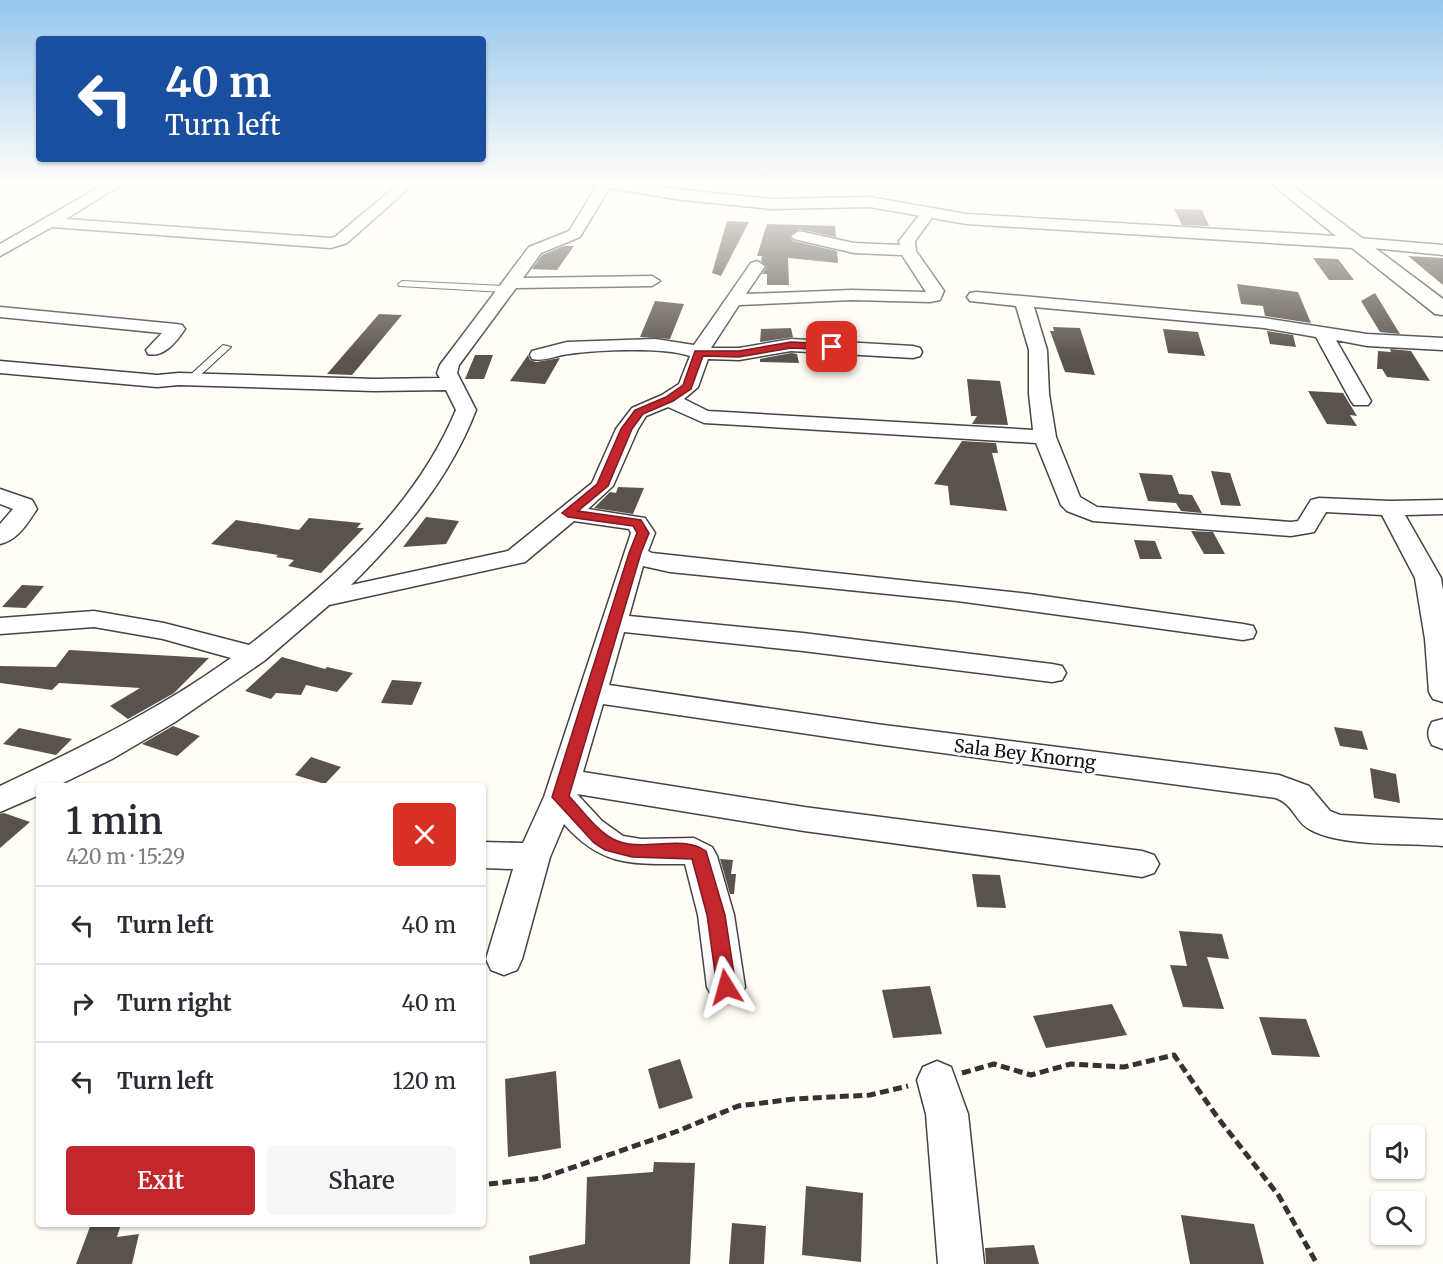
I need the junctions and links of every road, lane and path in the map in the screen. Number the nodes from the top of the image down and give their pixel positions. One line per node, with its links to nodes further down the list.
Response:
1 (19, 240): 11 (street)
2 (291, 240): 3 (street)
3 (340, 240)
4 (560, 240): 15 (street)
5 (817, 240): 9 (street)
6 (908, 240): 9 (street)
7 (1356, 240): 19 (street)
8 (1368, 240): 10 (street)
9 (908, 250): 17 (street)
10 (1443, 250)
11 (0, 251)
12 (757, 266): 17 (street)
13 (652, 281): 15 (street)
14 (402, 284): 15 (lane)
15 (507, 286): 30 (street)
16 (976, 297): 18 (street)
17 (732, 300): 26 (street)
18 (1028, 303): 21 (street); 33 (street)
19 (1443, 309)
20 (0, 312): 24 (street)
21 (1322, 332): 22 (street); 32 (street)
22 (1443, 344)
23 (226, 347): 29 (lane)
24 (155, 350)
25 (913, 352): 26 (street)
26 (699, 353): 27 (street); 31 (street)
27 (539, 355)
28 (0, 367): 29 (street)
29 (191, 379): 30 (street)
30 (451, 384): 40 (street)
31 (669, 399): 33 (street); 37 (street)
32 (1361, 401)
33 (1046, 437): 36 (street)
34 (0, 496): 38 (street)
35 (1443, 507): 36 (street)
36 (1390, 508): 46 (street)
37 (568, 513): 39 (street); 40 (street)
38 (0, 537)
39 (635, 553): 41 (street); 43 (street)
40 (323, 599): 44 (street)
41 (613, 623): 45 (street); 47 (street)
42 (0, 626): 44 (street)
43 (1243, 632)
44 (254, 655): 51 (street)
45 (1052, 673)
46 (1443, 692)
47 (594, 693): 50 (street); 52 (street, Sala Bey Knorng)
48 (1443, 729): 49 (street)
49 (1443, 738)
50 (562, 789): 54 (street); 55 (street); 57 (street)
51 (0, 800)
52 (1443, 833)
53 (486, 855): 54 (street)
54 (533, 857): 56 (street)
55 (1143, 864)
56 (504, 959)
57 (726, 987)
58 (937, 1080): 59 (street)
59 (961, 1264)

